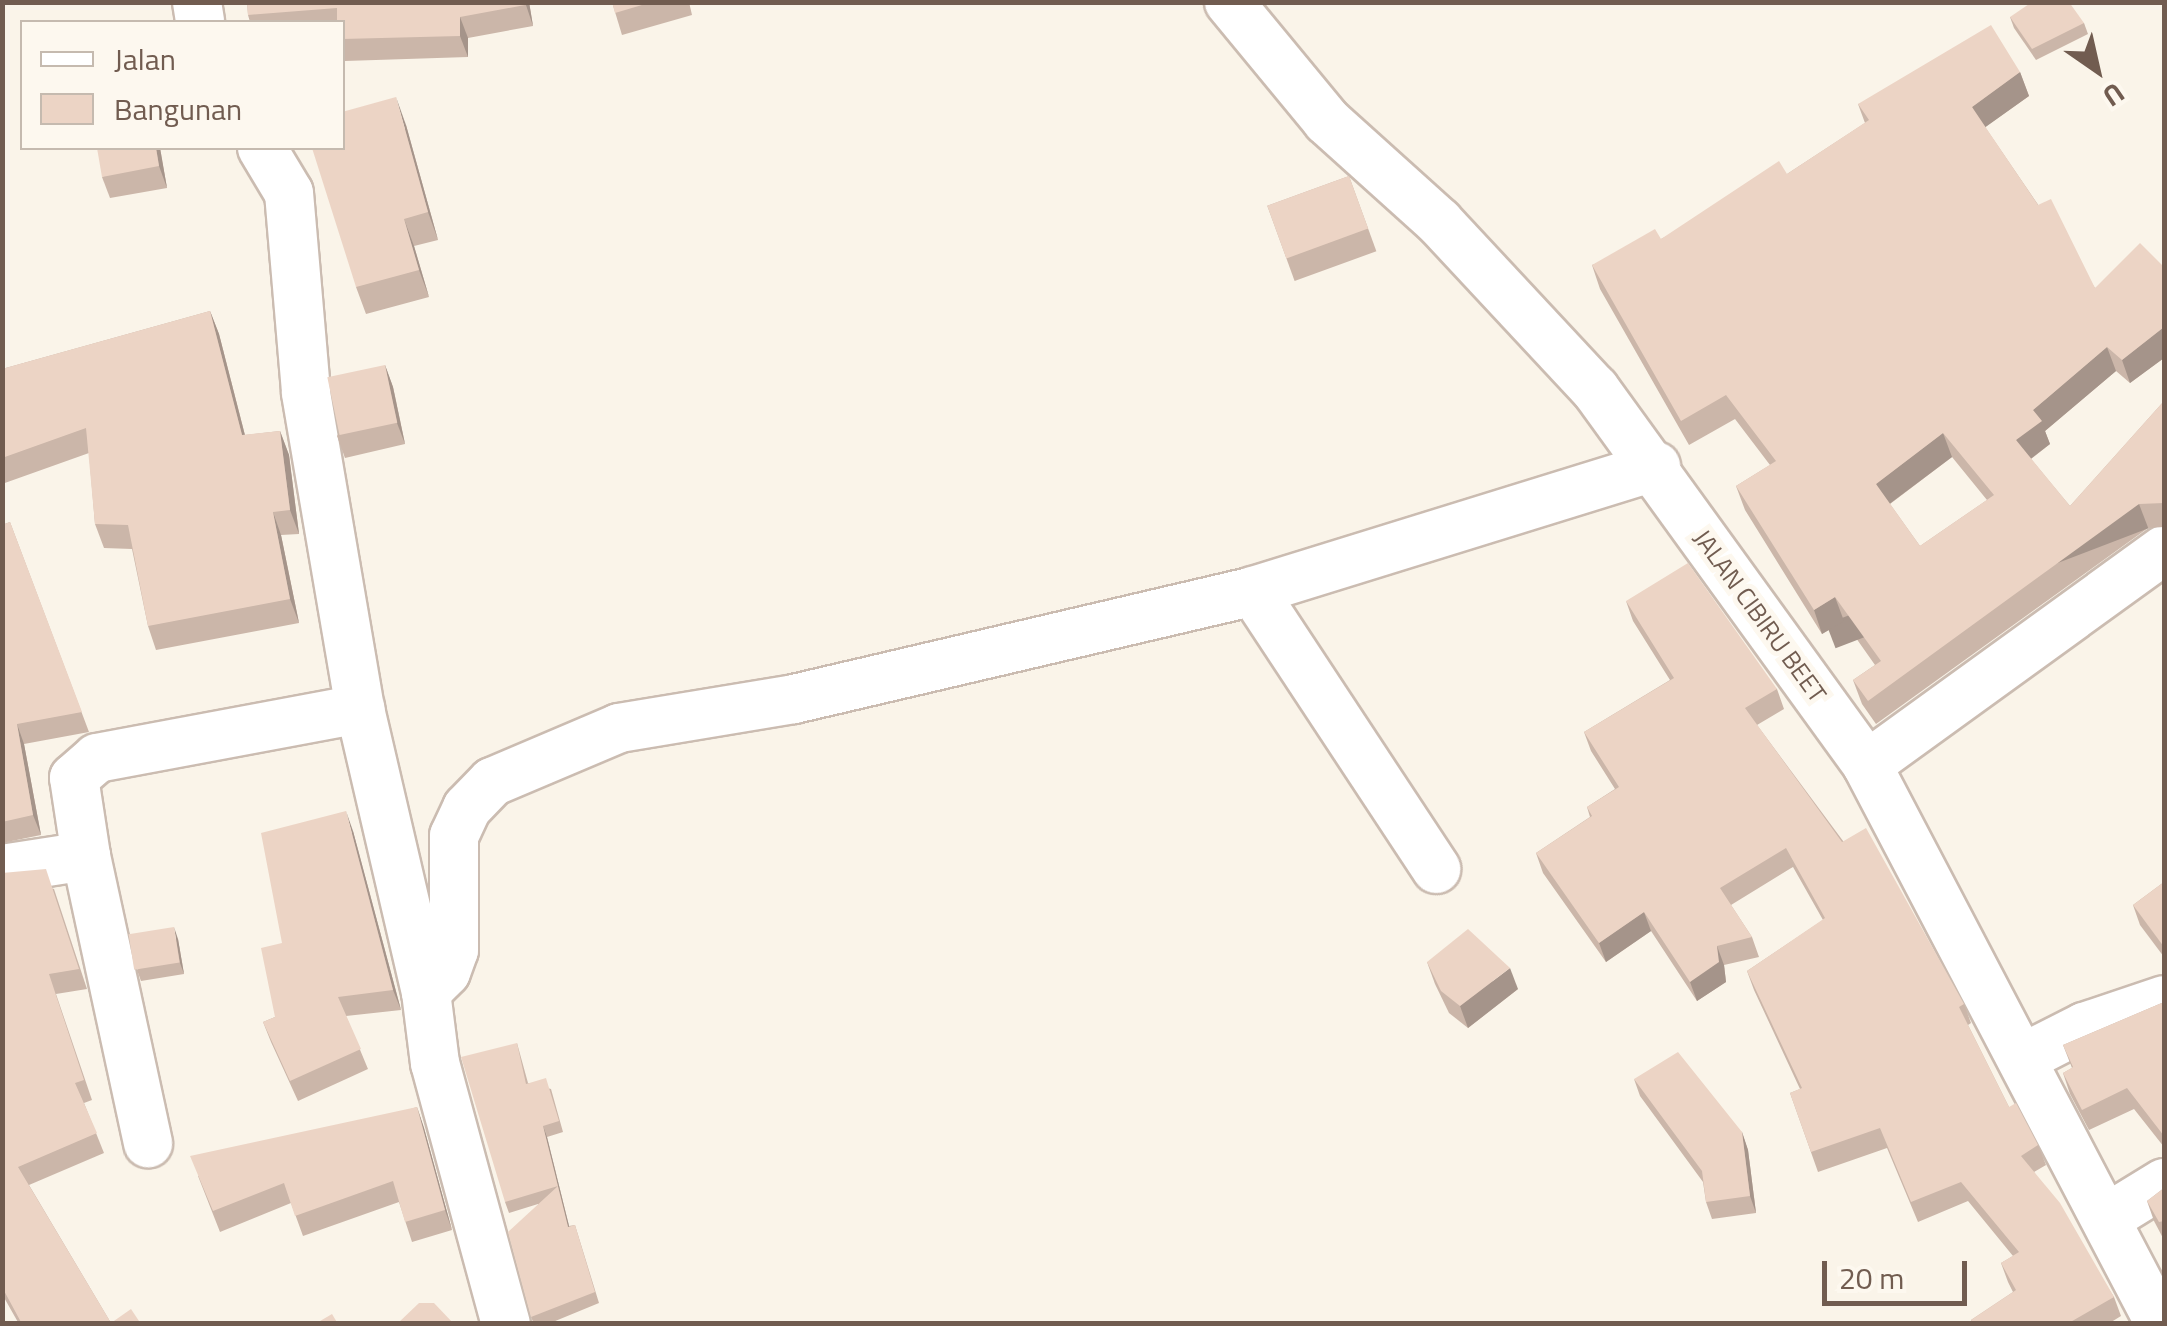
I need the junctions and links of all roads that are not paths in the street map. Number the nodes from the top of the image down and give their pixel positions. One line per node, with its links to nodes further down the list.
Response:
1 (1228, 2): 3 (street, JALAN CIBIRU BEET)
2 (263, 150): 6 (street)
3 (1656, 466): 5 (street); 7 (street, JALAN CIBIRU BEET)
4 (2164, 550): 7 (street)
5 (1253, 591): 10 (street); 11 (street)
6 (360, 709): 8 (street); 11 (street)
7 (1867, 765): 13 (street, JALAN CIBIRU BEET)
8 (86, 856): 9 (street); 14 (street)
9 (2, 869)
10 (1436, 869)
11 (426, 992): 17 (street)
12 (2164, 1000): 13 (street)
13 (2024, 1057): 16 (street, JALAN CIBIRU BEET)
14 (148, 1144)
15 (2164, 1184): 16 (street)
16 (2107, 1218): 18 (street, JALAN CIBIRU BEET)
17 (506, 1324)
18 (2160, 1324)

